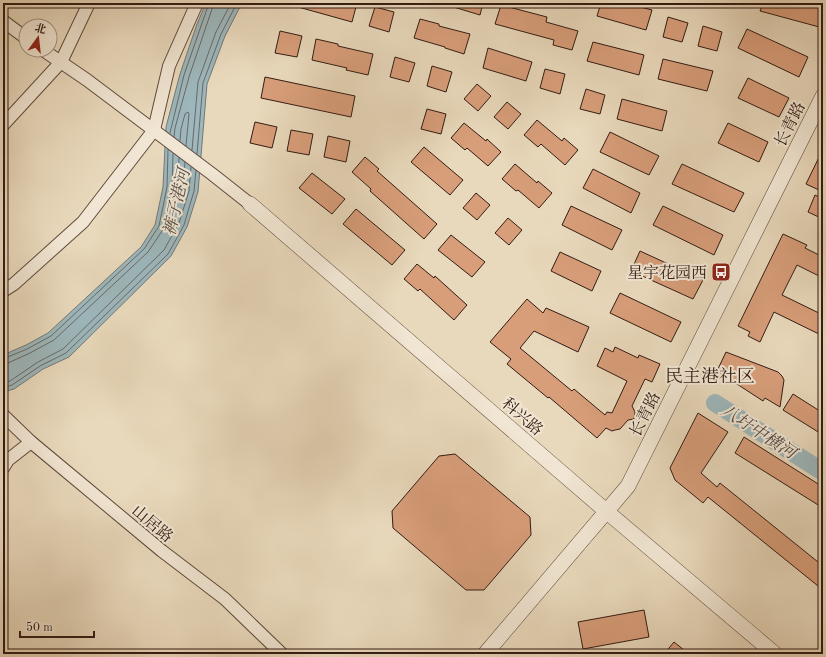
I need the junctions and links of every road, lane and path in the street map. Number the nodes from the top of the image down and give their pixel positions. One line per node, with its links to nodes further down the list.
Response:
1 (89, 3): 6 (street)
2 (197, 3): 9 (street)
3 (3, 21): 4 (street)
4 (18, 32)
5 (55, 58): 6 (street)
6 (61, 62): 8 (street); 9 (street)
7 (823, 96): 15 (street, 长青路)
8 (3, 125)
9 (158, 133): 10 (street); 11 (street)
10 (250, 204): 15 (street, 科兴路)
11 (3, 291)
12 (3, 415): 13 (street, 山居路)
13 (31, 442): 14 (street); 16 (street, 山居路)
14 (3, 468)
15 (606, 511): 17 (street, 长青路); 18 (street, 科兴路)
16 (282, 654)
17 (485, 654)
18 (775, 654)

